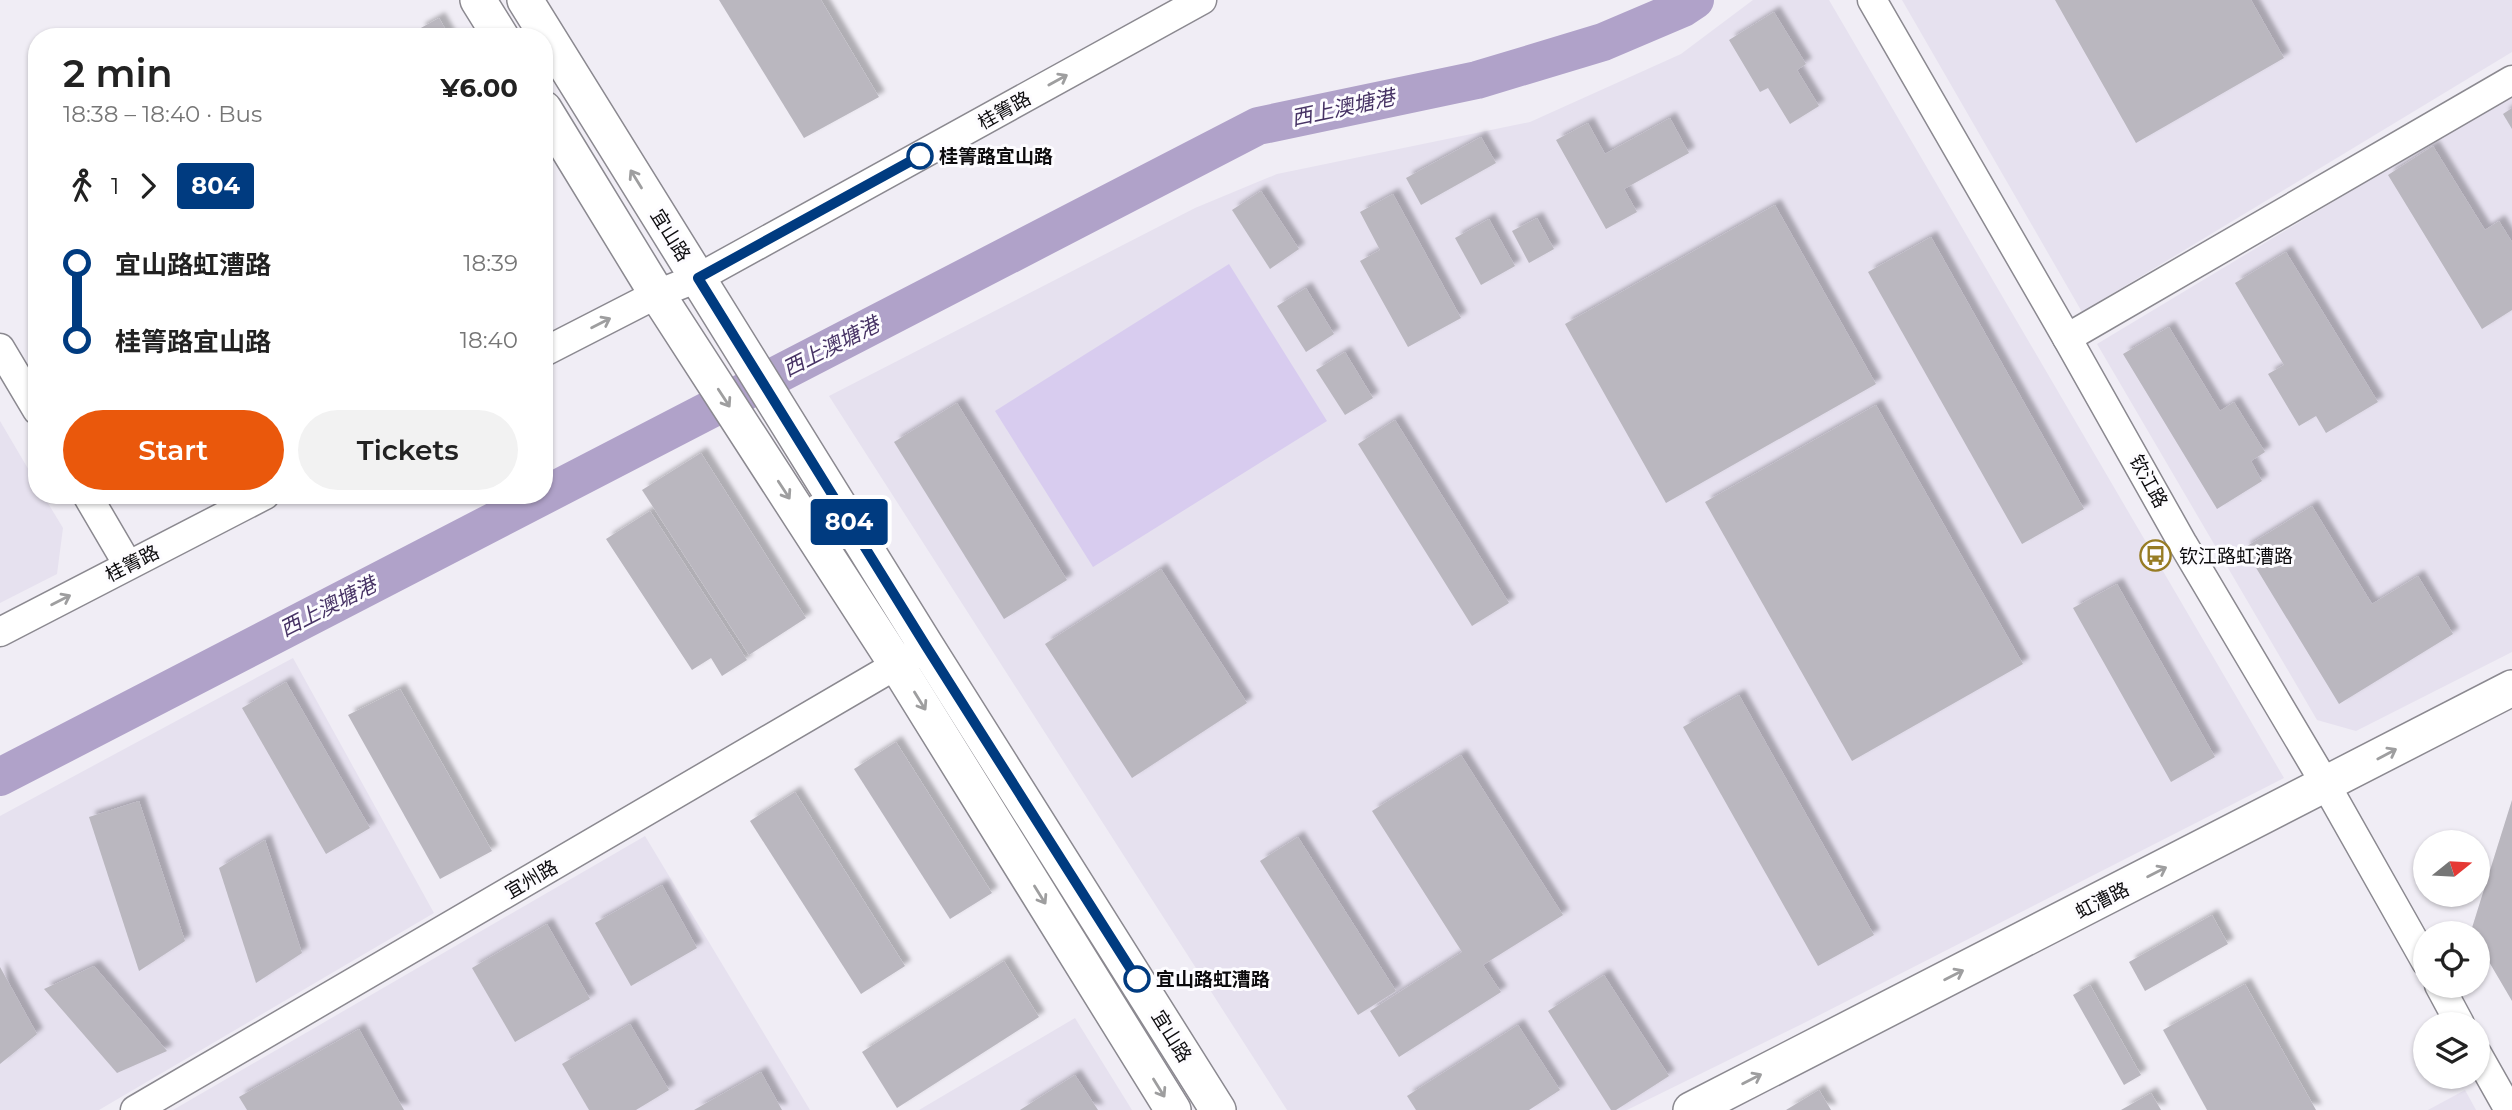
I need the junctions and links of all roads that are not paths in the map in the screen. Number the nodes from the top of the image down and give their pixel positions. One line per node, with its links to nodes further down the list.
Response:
1 (478, 0): 5 (main road)
2 (525, 0): 6 (main road, 宜山路, one-way to 2)
3 (1202, 0): 10 (street, 桂箐路, one-way to 3)
4 (1872, 0): 12 (street, 钦江路)
5 (495, 28)
6 (542, 28)
7 (553, 45): 10 (main road, 宜山路, one-way to 7)
8 (2512, 80): 12 (street)
9 (553, 123): 11 (main road, 宜山路)
10 (698, 278): 11 (street, 桂箐路); 20 (main road, 宜山路)
11 (657, 294): 13 (street, 桂箐路, one-way to 11); 21 (main road, 宜山路, one-way to 21)
12 (2067, 338): 23 (street, 钦江路)
13 (553, 347)
14 (0, 348): 15 (street)
15 (28, 395)
16 (92, 504): 18 (street)
17 (247, 504): 18 (street, 桂箐路)
18 (128, 565): 19 (street, 桂箐路, one-way to 18)
19 (0, 632)
20 (926, 646): 21 (street, 宜州路); 28 (main road, 宜山路)
21 (897, 665): 26 (street, 宜州路); 27 (main road, 宜山路, one-way to 27)
22 (2512, 688): 23 (main road, 虹漕路, one-way to 22)
23 (2326, 785): 24 (street, 钦江路); 29 (main road, 虹漕路, one-way to 23)
24 (2413, 939)
25 (2490, 1076): 30 (street)
26 (135, 1110)
27 (1173, 1110)
28 (1218, 1110)
29 (1691, 1110)
30 (2509, 1110)

